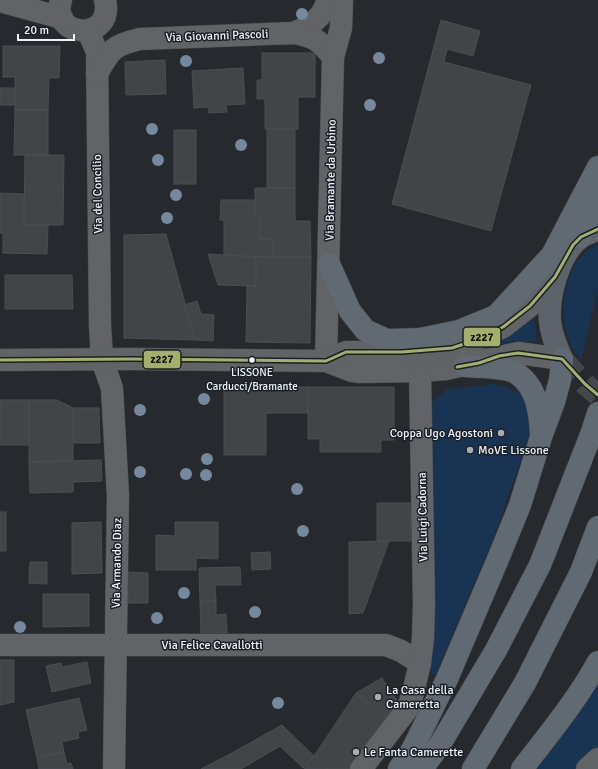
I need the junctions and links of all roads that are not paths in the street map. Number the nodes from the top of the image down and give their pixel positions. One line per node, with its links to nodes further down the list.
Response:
1 (328, 0): 7 (street, Via Giovanni Pascoli)
2 (342, 0): 9 (street, Via Bramante da Urbino)
3 (0, 1): 5 (street)
4 (105, 5): 6 (street); 8 (street, Via Giovanni Pascoli)
5 (61, 9): 6 (street)
6 (88, 31): 10 (street, Via del Concilio)
7 (294, 33): 8 (street, Via Giovanni Pascoli); 9 (street, Via Giovanni Pascoli)
8 (140, 39): 10 (street, Via Giovanni Pascoli)
9 (333, 57): 14 (street, Via Bramante da Urbino)
10 (97, 74): 18 (street, Via del Concilio)
11 (598, 167): 14 (highway)
12 (598, 190): 13 (highway)
13 (590, 233): 15 (main road)
14 (329, 264): 19 (street, Via Bramante da Urbino)
15 (556, 277): 16 (main road); 19 (street)
16 (562, 359): 20 (street); 23 (highway)
17 (0, 360): 18 (street)
18 (102, 360): 19 (street); 26 (street, Via Armando Diaz)
19 (326, 361): 21 (street)
20 (465, 366): 21 (street); 23 (highway)
21 (420, 371): 28 (street, Via Luigi Cadorna)
22 (595, 422): 33 (highway)
23 (541, 437): 32 (highway)
24 (598, 527): 34 (highway)
25 (0, 645): 26 (street, Via Felice Cavallotti)
26 (115, 645): 28 (street, Via Felice Cavallotti); 30 (street, Via Armando Diaz)
27 (598, 662): 35 (highway)
28 (420, 663): 31 (street, Via Luigi Cadorna)
29 (598, 759): 36 (street)
30 (114, 769)
31 (362, 769)
32 (399, 769)
33 (422, 769)
34 (473, 769)
35 (522, 769)
36 (587, 769)

